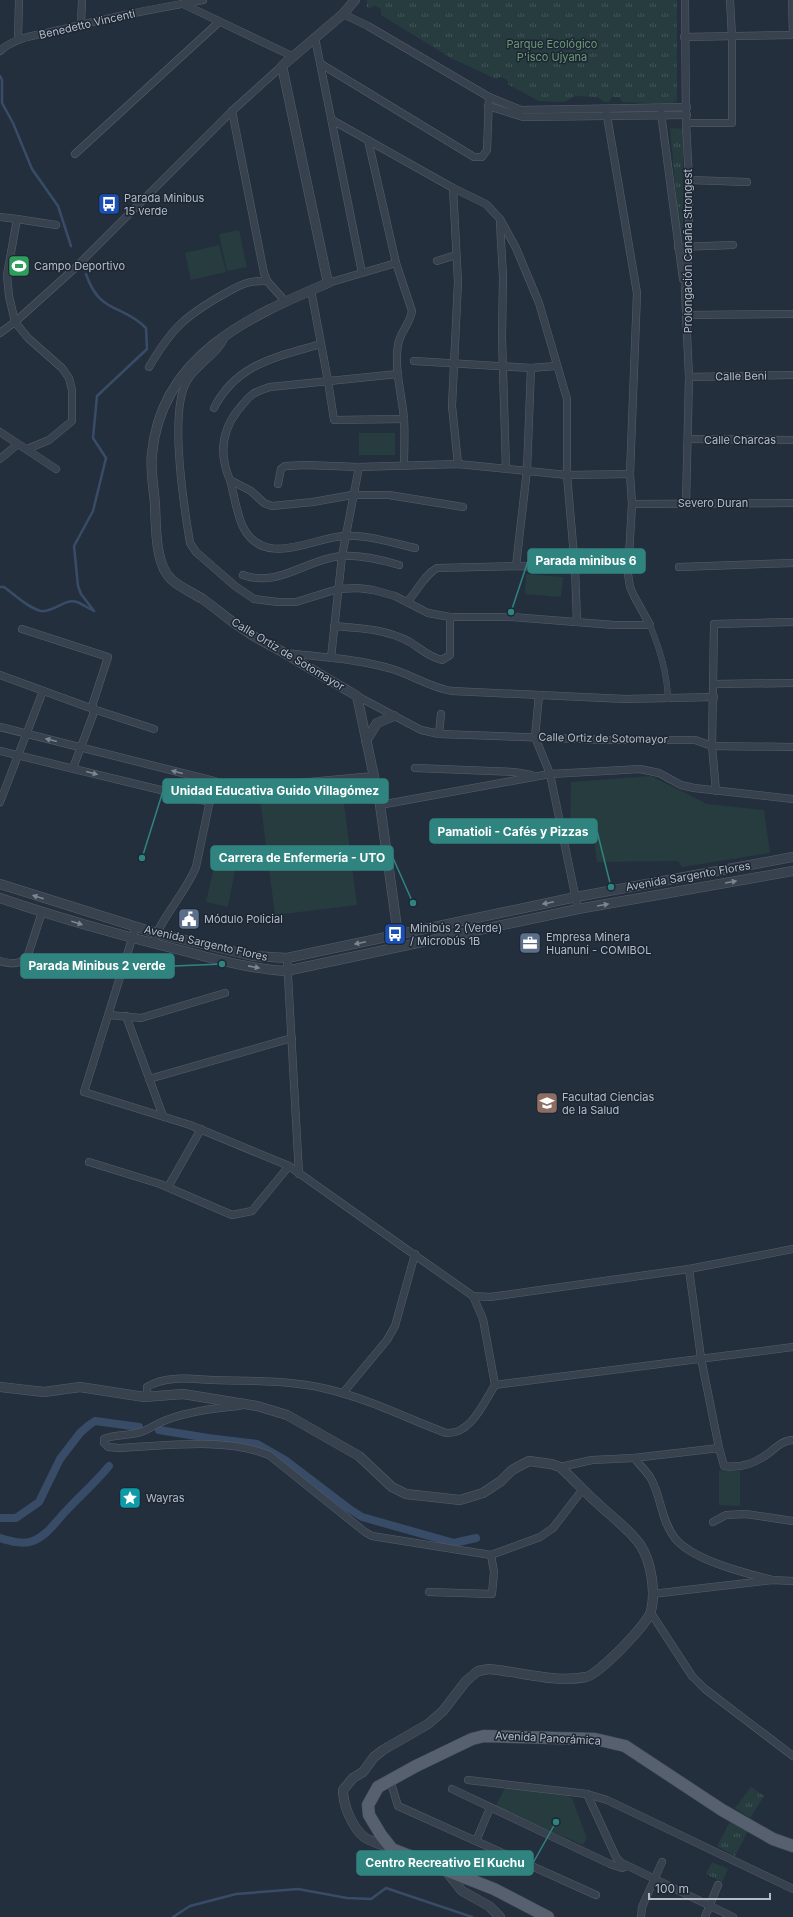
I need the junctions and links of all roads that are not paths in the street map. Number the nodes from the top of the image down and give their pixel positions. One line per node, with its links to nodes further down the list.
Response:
1 (19, 0): 18 (street)
2 (82, 0): 13 (street)
3 (156, 0): 10 (street)
4 (203, 0): 9 (street, Benedetto Vincenti)
5 (355, 0): 11 (street)
6 (685, 0): 15 (street, Prolongación Canaña Strongest)
7 (730, 0): 16 (street)
8 (792, 0): 14 (street)
9 (182, 4): 10 (street, Benedetto Vincenti); 12 (street)
10 (156, 8): 13 (street, Benedetto Vincenti)
11 (343, 14): 17 (street); 23 (street)
12 (219, 22): 20 (street); 33 (street)
13 (81, 24): 18 (street, Benedetto Vincenti)
14 (793, 35): 16 (street)
15 (684, 37): 16 (street); 27 (street, Prolongación Canaña Strongest)
16 (732, 37): 31 (street)
17 (315, 38): 20 (street); 21 (street)
18 (18, 40): 19 (street, Benedetto Vincenti)
19 (0, 50)
20 (294, 57): 22 (street)
21 (321, 64): 24 (street); 30 (street)
22 (282, 66): 26 (street); 49 (street)
23 (489, 97): 24 (street); 28 (street)
24 (488, 106): 28 (street)
25 (660, 107): 27 (street); 28 (street); 29 (street)
26 (232, 111): 48 (street); 55 (street)
27 (687, 111): 29 (street); 31 (street, Prolongación Canaña Strongest)
28 (607, 113): 29 (street); 83 (street)
29 (662, 116): 43 (street)
30 (332, 120): 32 (street); 47 (street)
31 (686, 123): 34 (street, Prolongación Canaña Strongest)
32 (368, 140): 36 (street); 46 (street)
33 (76, 154)
34 (689, 180): 35 (street); 42 (street, Prolongación Canaña Strongest)
35 (747, 182)
36 (452, 188): 39 (street); 44 (street)
37 (0, 217): 38 (street)
38 (17, 219): 40 (street); 55 (street)
39 (500, 219): 61 (street); 62 (street)
40 (56, 225)
41 (733, 245): 42 (street)
42 (689, 246): 43 (street); 51 (street, Prolongación Canaña Strongest)
43 (678, 247): 51 (street)
44 (456, 255): 45 (street); 60 (street)
45 (437, 261)
46 (396, 264): 47 (street, Calle Ortiz de Sotomayor); 65 (street)
47 (362, 273): 49 (street, Calle Ortiz de Sotomayor)
48 (267, 281): 52 (street); 63 (street)
49 (328, 283): 50 (street, Calle Ortiz de Sotomayor)
50 (311, 290): 52 (street, Calle Ortiz de Sotomayor); 58 (street)
51 (685, 291): 54 (street, Prolongación Canaña Strongest)
52 (285, 301): 57 (street, Calle Ortiz de Sotomayor)
53 (793, 314): 54 (street)
54 (686, 315): 67 (street, Prolongación Canaña Strongest)
55 (15, 322): 56 (street); 75 (street)
56 (0, 333)
57 (227, 333): 101 (street); 109 (street, Calle Ortiz de Sotomayor)
58 (321, 344): 68 (street); 69 (street)
59 (414, 361): 60 (street)
60 (454, 364): 61 (street); 77 (street)
61 (504, 366): 64 (street); 81 (street)
62 (556, 366): 64 (street); 84 (street)
63 (149, 367)
64 (531, 368): 82 (street)
65 (398, 374): 68 (street); 70 (street)
66 (793, 375): 67 (street, Calle Beni)
67 (688, 377): 72 (street, Prolongación Canaña Strongest)
68 (328, 381): 70 (street); 85 (street)
69 (214, 408)
70 (404, 419): 78 (street)
71 (0, 432): 74 (street)
72 (688, 439): 73 (street, Calle Charcas); 88 (street, Prolongación Canaña Strongest)
73 (793, 440)
74 (18, 444): 75 (street); 76 (street)
75 (27, 449): 80 (street)
76 (0, 459)
77 (458, 464): 78 (street); 81 (street)
78 (404, 466): 79 (street)
79 (358, 467): 86 (street); 87 (street)
80 (56, 469)
81 (506, 469): 82 (street)
82 (527, 470): 84 (street); 97 (street)
83 (630, 474): 84 (street); 90 (street)
84 (567, 475): 99 (street)
85 (230, 480): 87 (street); 92 (street)
86 (278, 484)
87 (352, 495): 91 (street); 92 (street)
88 (686, 503): 89 (street, Severo Duran); 90 (street, Severo Duran)
89 (793, 503)
90 (632, 504): 106 (street)
91 (463, 506)
92 (345, 536): 93 (street); 94 (street)
93 (415, 548)
94 (342, 556): 96 (street); 100 (street); 101 (street)
95 (793, 563): 98 (street)
96 (399, 565)
97 (516, 566): 99 (street); 102 (street)
98 (679, 567)
99 (576, 568): 104 (street)
100 (243, 575)
101 (338, 589): 102 (street); 107 (street)
102 (407, 602): 103 (street)
103 (450, 617): 104 (street); 107 (street)
104 (577, 622): 106 (street)
105 (793, 622): 113 (street)
106 (650, 625): 118 (street)
107 (334, 626): 110 (street)
108 (22, 629): 119 (street)
109 (284, 653): 110 (street); 116 (street, Calle Ortiz de Sotomayor)
110 (330, 658): 115 (street)
111 (0, 675): 114 (street)
112 (793, 683): 113 (street)
113 (714, 684): 117 (street)
114 (43, 691): 119 (street); 124 (street)
115 (539, 695): 118 (street); 126 (street)
116 (357, 696): 121 (street, Calle Ortiz de Sotomayor); 127 (street)
117 (714, 697): 118 (street); 128 (street)
118 (668, 699)
119 (93, 709): 123 (street); 129 (street)
120 (441, 714): 125 (street)
121 (394, 716): 125 (street, Calle Ortiz de Sotomayor); 127 (street)
122 (0, 727): 124 (street)
123 (154, 729)
124 (26, 734): 129 (street, one-way to 124); 132 (street)
125 (439, 734): 126 (street, Calle Ortiz de Sotomayor)
126 (535, 737): 128 (street, Calle Ortiz de Sotomayor); 135 (street)
127 (366, 740): 136 (street)
128 (712, 746): 130 (street, Calle Ortiz de Sotomayor); 139 (street)
129 (81, 747): 133 (street); 138 (street, one-way to 129)
130 (793, 747)
131 (0, 751): 132 (street)
132 (18, 756): 133 (street); 141 (street)
133 (73, 768): 142 (street, one-way to 142)
134 (415, 768): 137 (street)
135 (550, 774): 137 (street); 139 (street); 147 (street)
136 (374, 776): 138 (street); 143 (street)
137 (535, 776): 143 (street)
138 (214, 781): 142 (street)
139 (716, 791): 140 (street)
140 (793, 799)
141 (0, 802)
142 (210, 802): 155 (street)
143 (380, 804): 156 (street)
144 (793, 857): 147 (street, Avenida Sargento Flores)
145 (793, 871): 150 (street, Avenida Sargento Flores, one-way to 145)
146 (0, 884): 149 (street, Avenida Sargento Flores, one-way to 146)
147 (576, 897): 150 (street); 154 (street, Avenida Sargento Flores, one-way to 154)
148 (0, 898): 151 (street, Avenida Sargento Flores)
149 (62, 904): 152 (street); 153 (street, Avenida Sargento Flores)
150 (578, 909): 158 (street, Avenida Sargento Flores)
151 (42, 912): 152 (street, Avenida Sargento Flores); 161 (street)
152 (57, 917): 157 (street, Avenida Sargento Flores, one-way to 157)
153 (136, 926): 155 (street, Avenida Sargento Flores); 157 (street)
154 (425, 929): 156 (street, Avenida Sargento Flores); 158 (street)
155 (156, 933): 159 (street); 160 (street, Avenida Sargento Flores)
156 (398, 935): 160 (street, Avenida Sargento Flores, one-way to 160)
157 (131, 938): 159 (street, Avenida Sargento Flores); 164 (street)
158 (428, 940): 162 (street, Avenida Sargento Flores)
159 (153, 943): 162 (street, Avenida Sargento Flores, one-way to 162)
160 (287, 958): 162 (street)
161 (0, 961)
162 (286, 971): 166 (street)
163 (225, 993): 165 (street)
164 (109, 1014): 165 (street); 168 (street)
165 (126, 1016): 167 (street)
166 (292, 1038): 167 (street); 172 (street)
167 (149, 1079): 168 (street)
168 (163, 1116): 169 (street)
169 (201, 1129): 171 (street); 173 (street)
170 (89, 1162): 173 (street)
171 (290, 1166): 172 (street); 173 (street)
172 (299, 1174): 175 (street)
173 (168, 1188)
174 (793, 1249): 176 (street)
175 (415, 1254): 177 (street); 182 (street)
176 (689, 1269): 177 (street); 179 (street)
177 (473, 1296): 180 (street)
178 (793, 1347): 179 (street)
179 (701, 1358): 180 (street); 186 (street)
180 (495, 1385): 182 (street)
181 (0, 1387): 183 (street)
182 (343, 1393): 183 (street)
183 (147, 1397): 184 (street)
184 (247, 1405): 188 (street); 192 (street)
185 (793, 1440): 186 (street)
186 (719, 1448): 187 (street)
187 (634, 1458): 188 (street); 193 (street)
188 (560, 1467): 189 (street)
189 (583, 1489): 192 (street); 196 (street)
190 (793, 1521): 191 (street)
191 (713, 1522)
192 (491, 1555): 195 (street)
193 (772, 1580): 194 (street); 196 (street)
194 (793, 1581)
195 (429, 1592)
196 (652, 1594): 197 (street)
197 (651, 1613): 198 (street); 206 (street)
198 (793, 1756)
199 (390, 1780): 204 (street); 205 (main road, Avenida Panorámica); 206 (main road, Avenida Panorámica)
200 (468, 1780): 202 (street)
201 (452, 1789): 203 (street)
202 (587, 1794): 208 (street); 212 (street)
203 (490, 1808): 204 (street); 208 (street)
204 (476, 1841): 213 (street)
205 (793, 1846)
206 (392, 1848): 209 (main road)
207 (662, 1862): 210 (street)
208 (627, 1866): 210 (street)
209 (445, 1870): 215 (street); 216 (main road)
210 (654, 1878): 214 (street); 217 (street)
211 (718, 1885): 214 (street)
212 (793, 1889)
213 (596, 1895)
214 (709, 1906): 218 (street); 219 (street)
215 (500, 1917)
216 (548, 1917)
217 (641, 1917)
218 (705, 1917)
219 (733, 1917)

